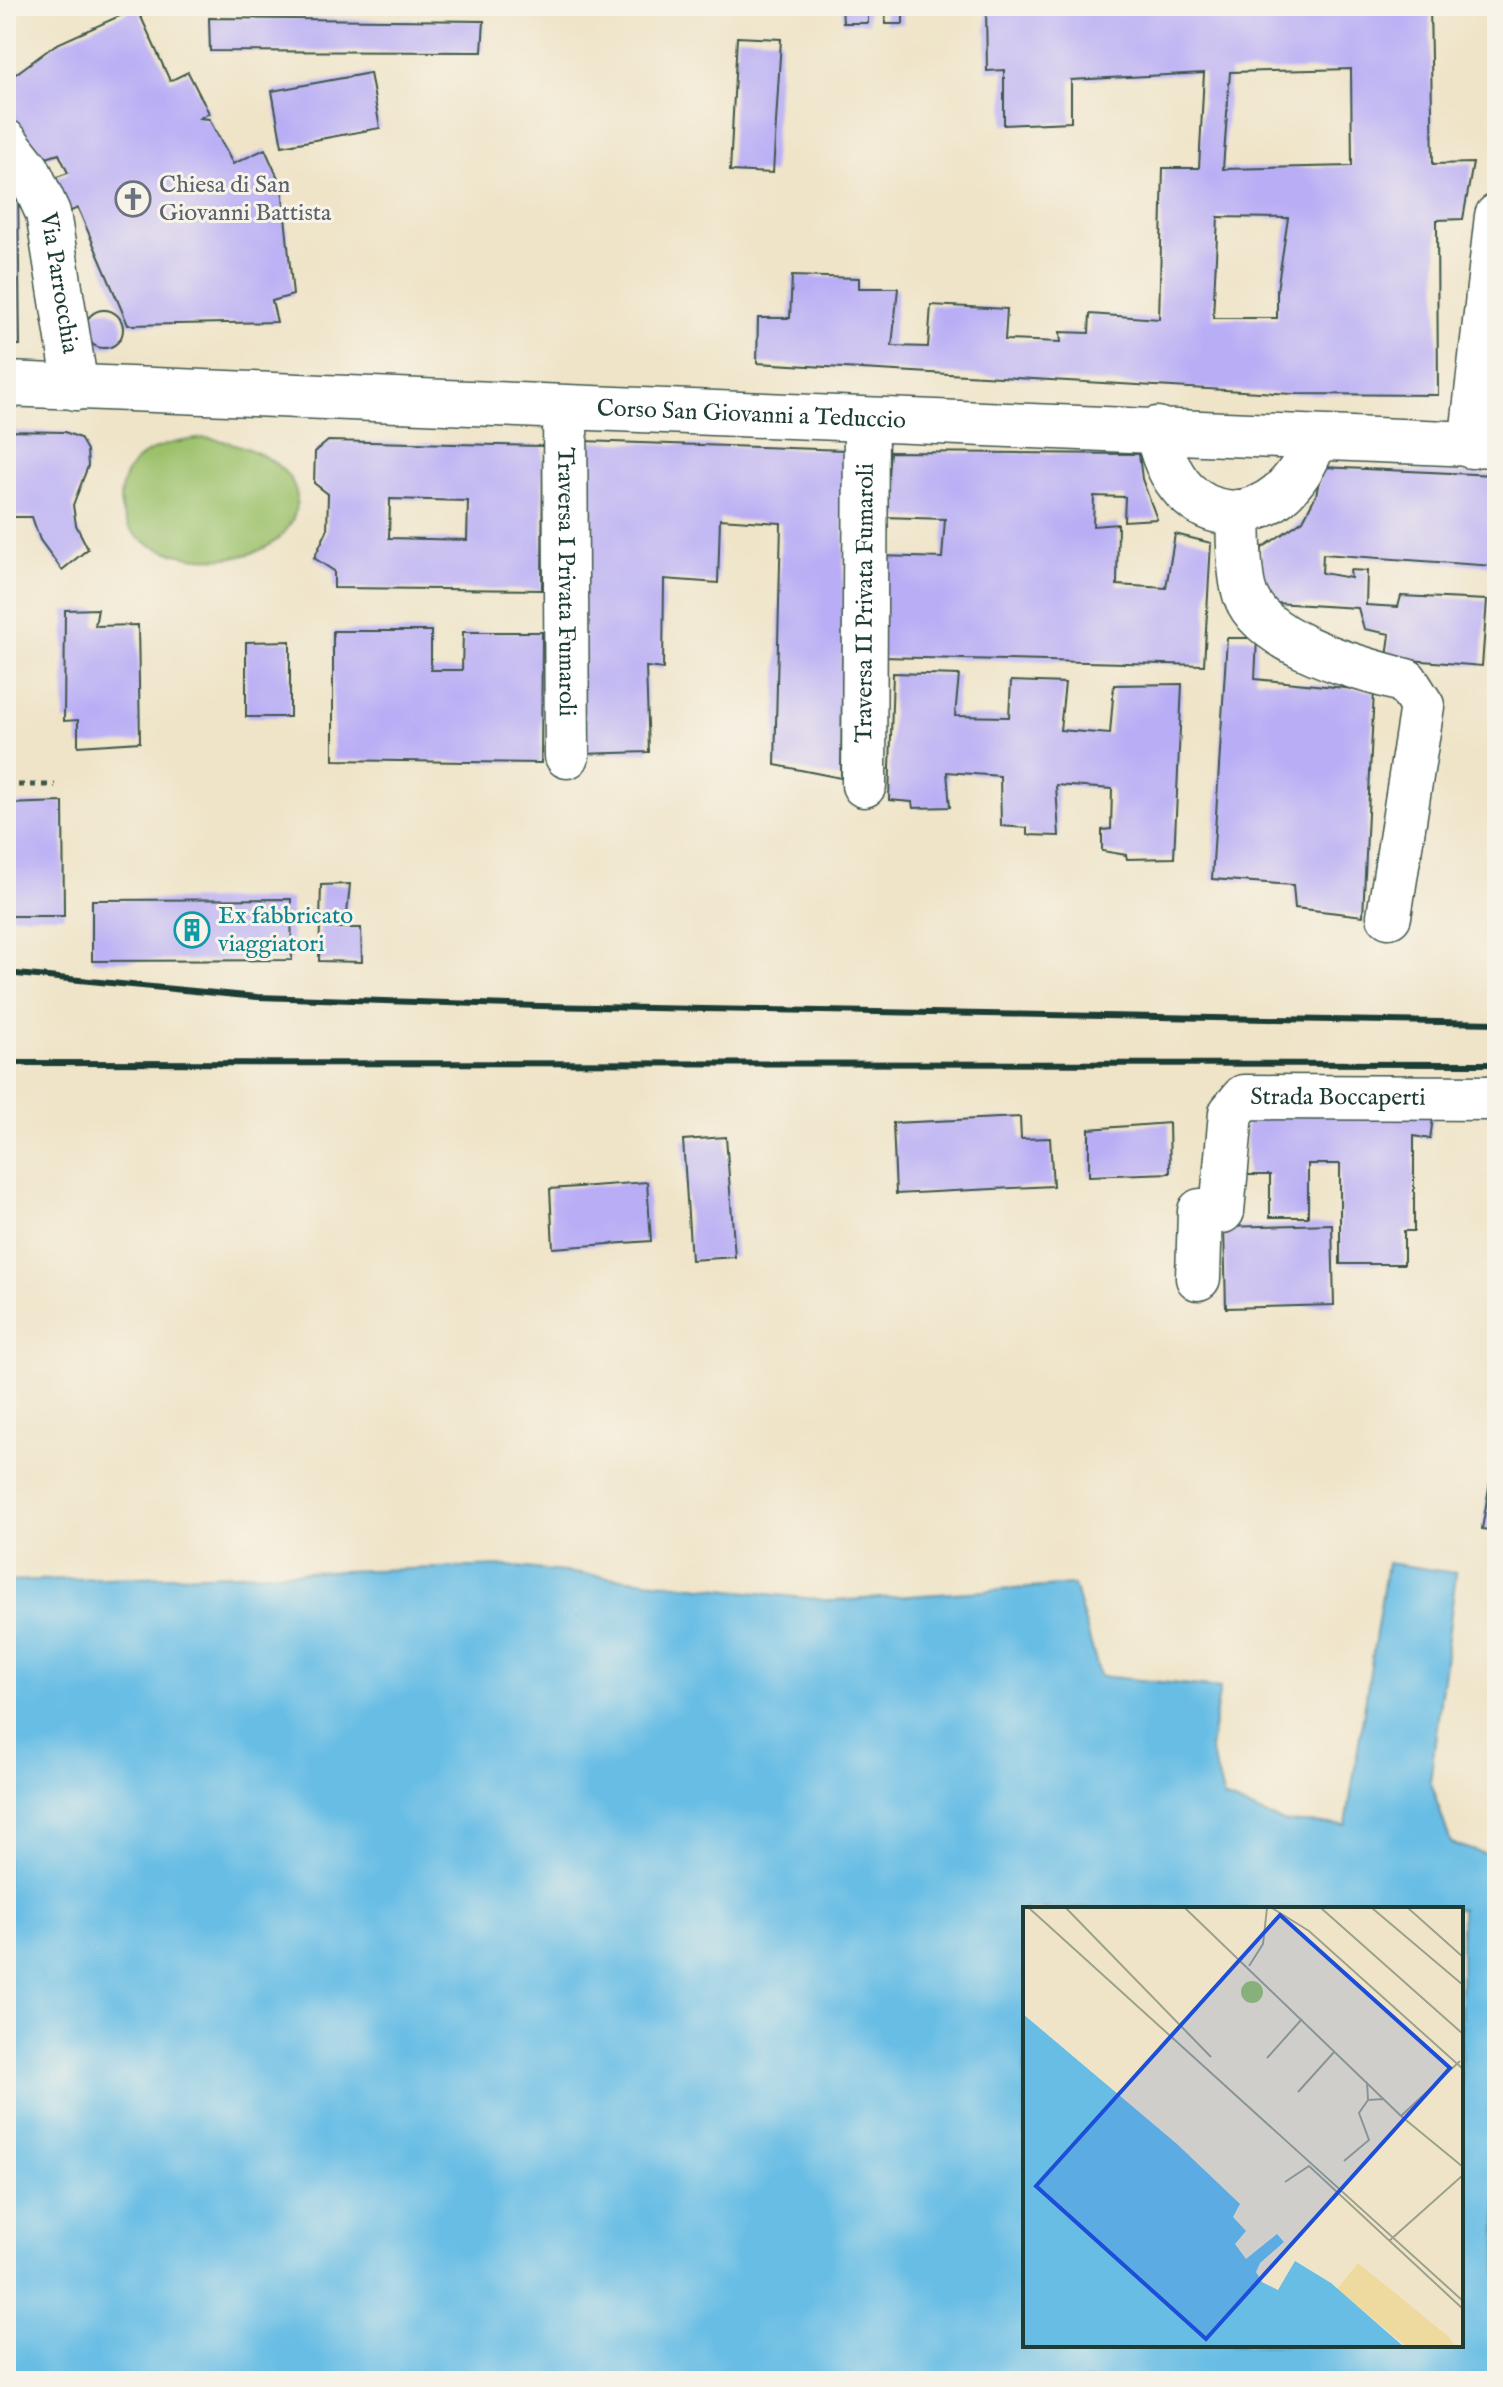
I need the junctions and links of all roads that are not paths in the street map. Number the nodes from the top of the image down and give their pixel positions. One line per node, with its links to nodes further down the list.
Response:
1 (6, 142): 4 (street, Via Parrocchia)
2 (1497, 216): 9 (street)
3 (6, 384): 4 (street, Corso San Giovanni a Teduccio)
4 (76, 388): 5 (street, Corso San Giovanni a Teduccio)
5 (565, 408): 6 (street, Corso San Giovanni a Teduccio); 11 (street, Traversa I Privata Fumaroli)
6 (866, 421): 7 (street, Corso San Giovanni a Teduccio); 12 (street, Traversa II Privata Fumaroli)
7 (1157, 429): 8 (street, Corso San Giovanni a Teduccio); 10 (street)
8 (1315, 439): 9 (street, Corso San Giovanni a Teduccio); 10 (street)
9 (1484, 446)
10 (1238, 514): 13 (street)
11 (567, 756)
12 (864, 785)
13 (1389, 916)
14 (1497, 1098): 15 (street, Strada Boccaperti)
15 (1198, 1278)

